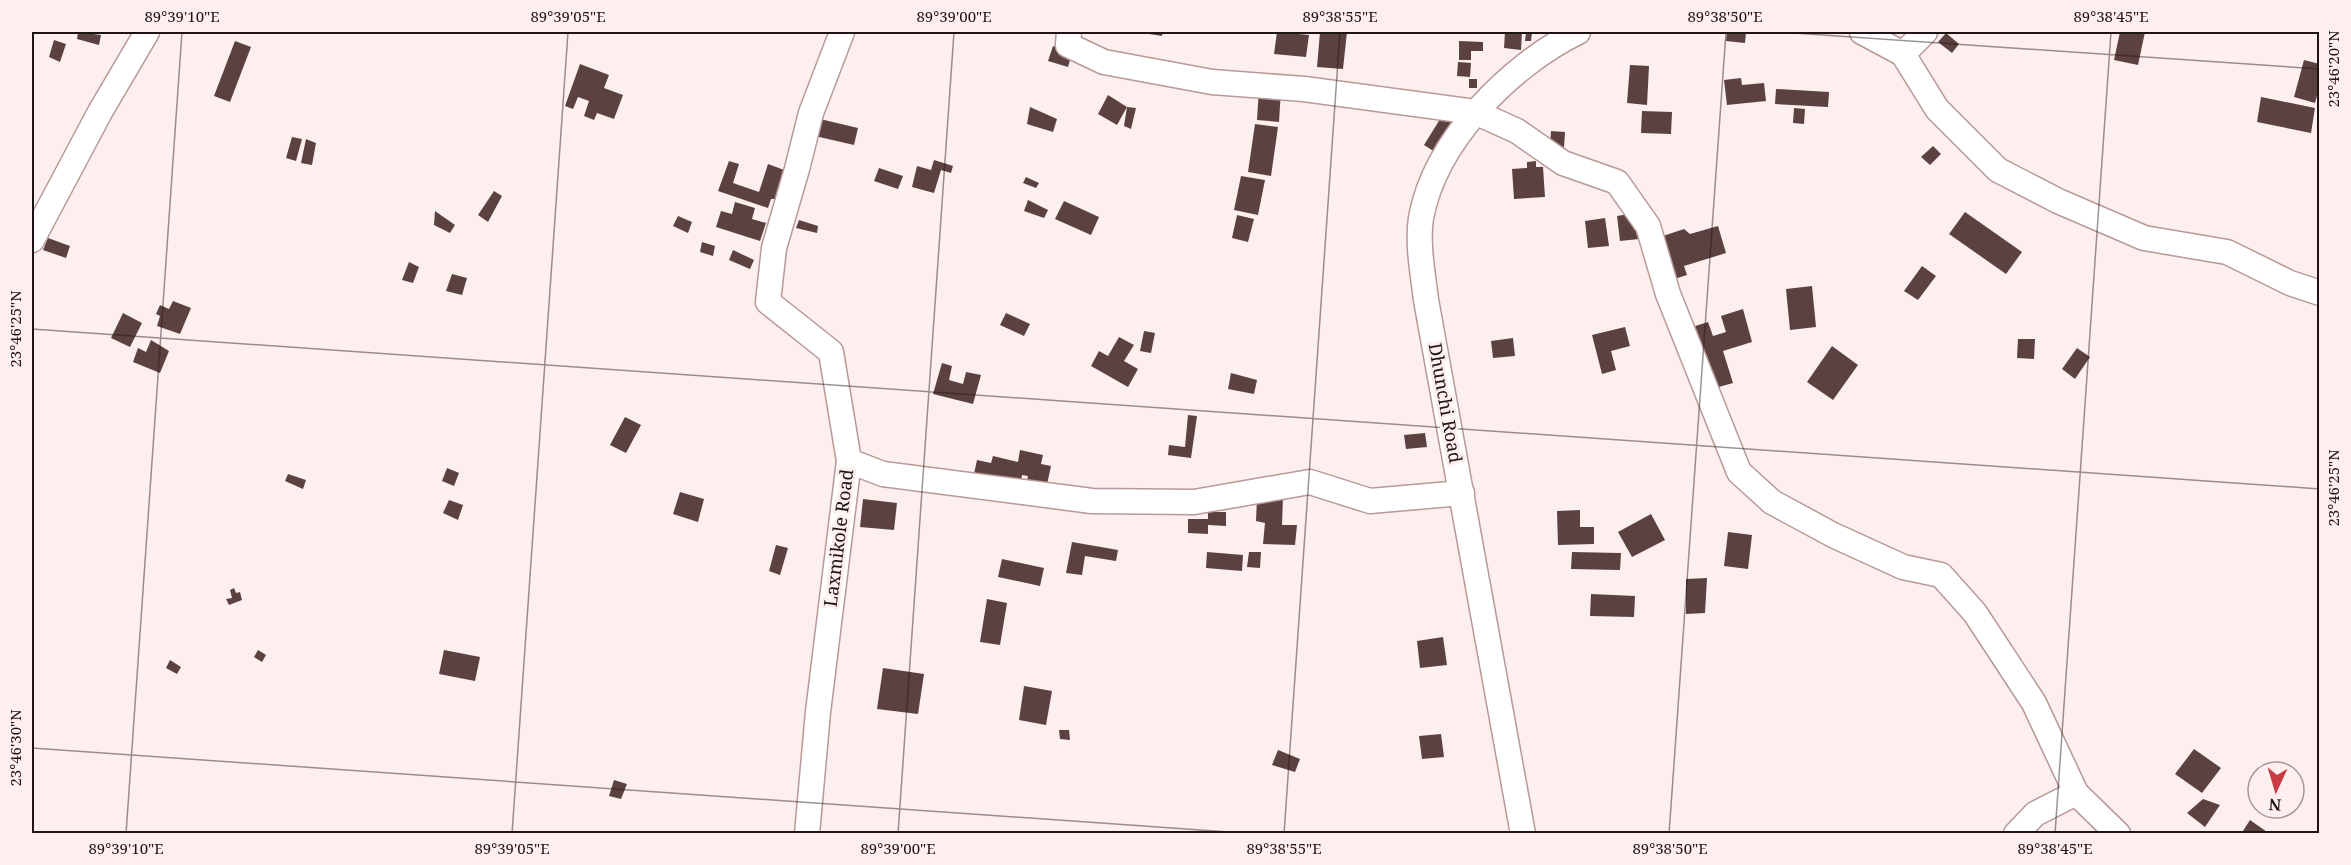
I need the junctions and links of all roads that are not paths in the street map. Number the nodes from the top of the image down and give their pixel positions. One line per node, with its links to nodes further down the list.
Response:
1 (147, 32): 9 (street)
2 (842, 32): 11 (street, Laxmikole Road)
3 (1069, 32): 8 (street)
4 (1578, 32): 8 (street, Dhunchi Road)
5 (1862, 32): 7 (street)
6 (1925, 32): 7 (street)
7 (1903, 54): 10 (street)
8 (1475, 112): 12 (street, Dhunchi Road); 13 (street)
9 (32, 240)
10 (2319, 292)
11 (849, 461): 12 (street); 14 (street, Laxmikole Road)
12 (1462, 493): 15 (street, Dhunchi Road)
13 (2076, 793): 16 (street); 17 (street)
14 (807, 834)
15 (1523, 834)
16 (2016, 834)
17 (2118, 834)

